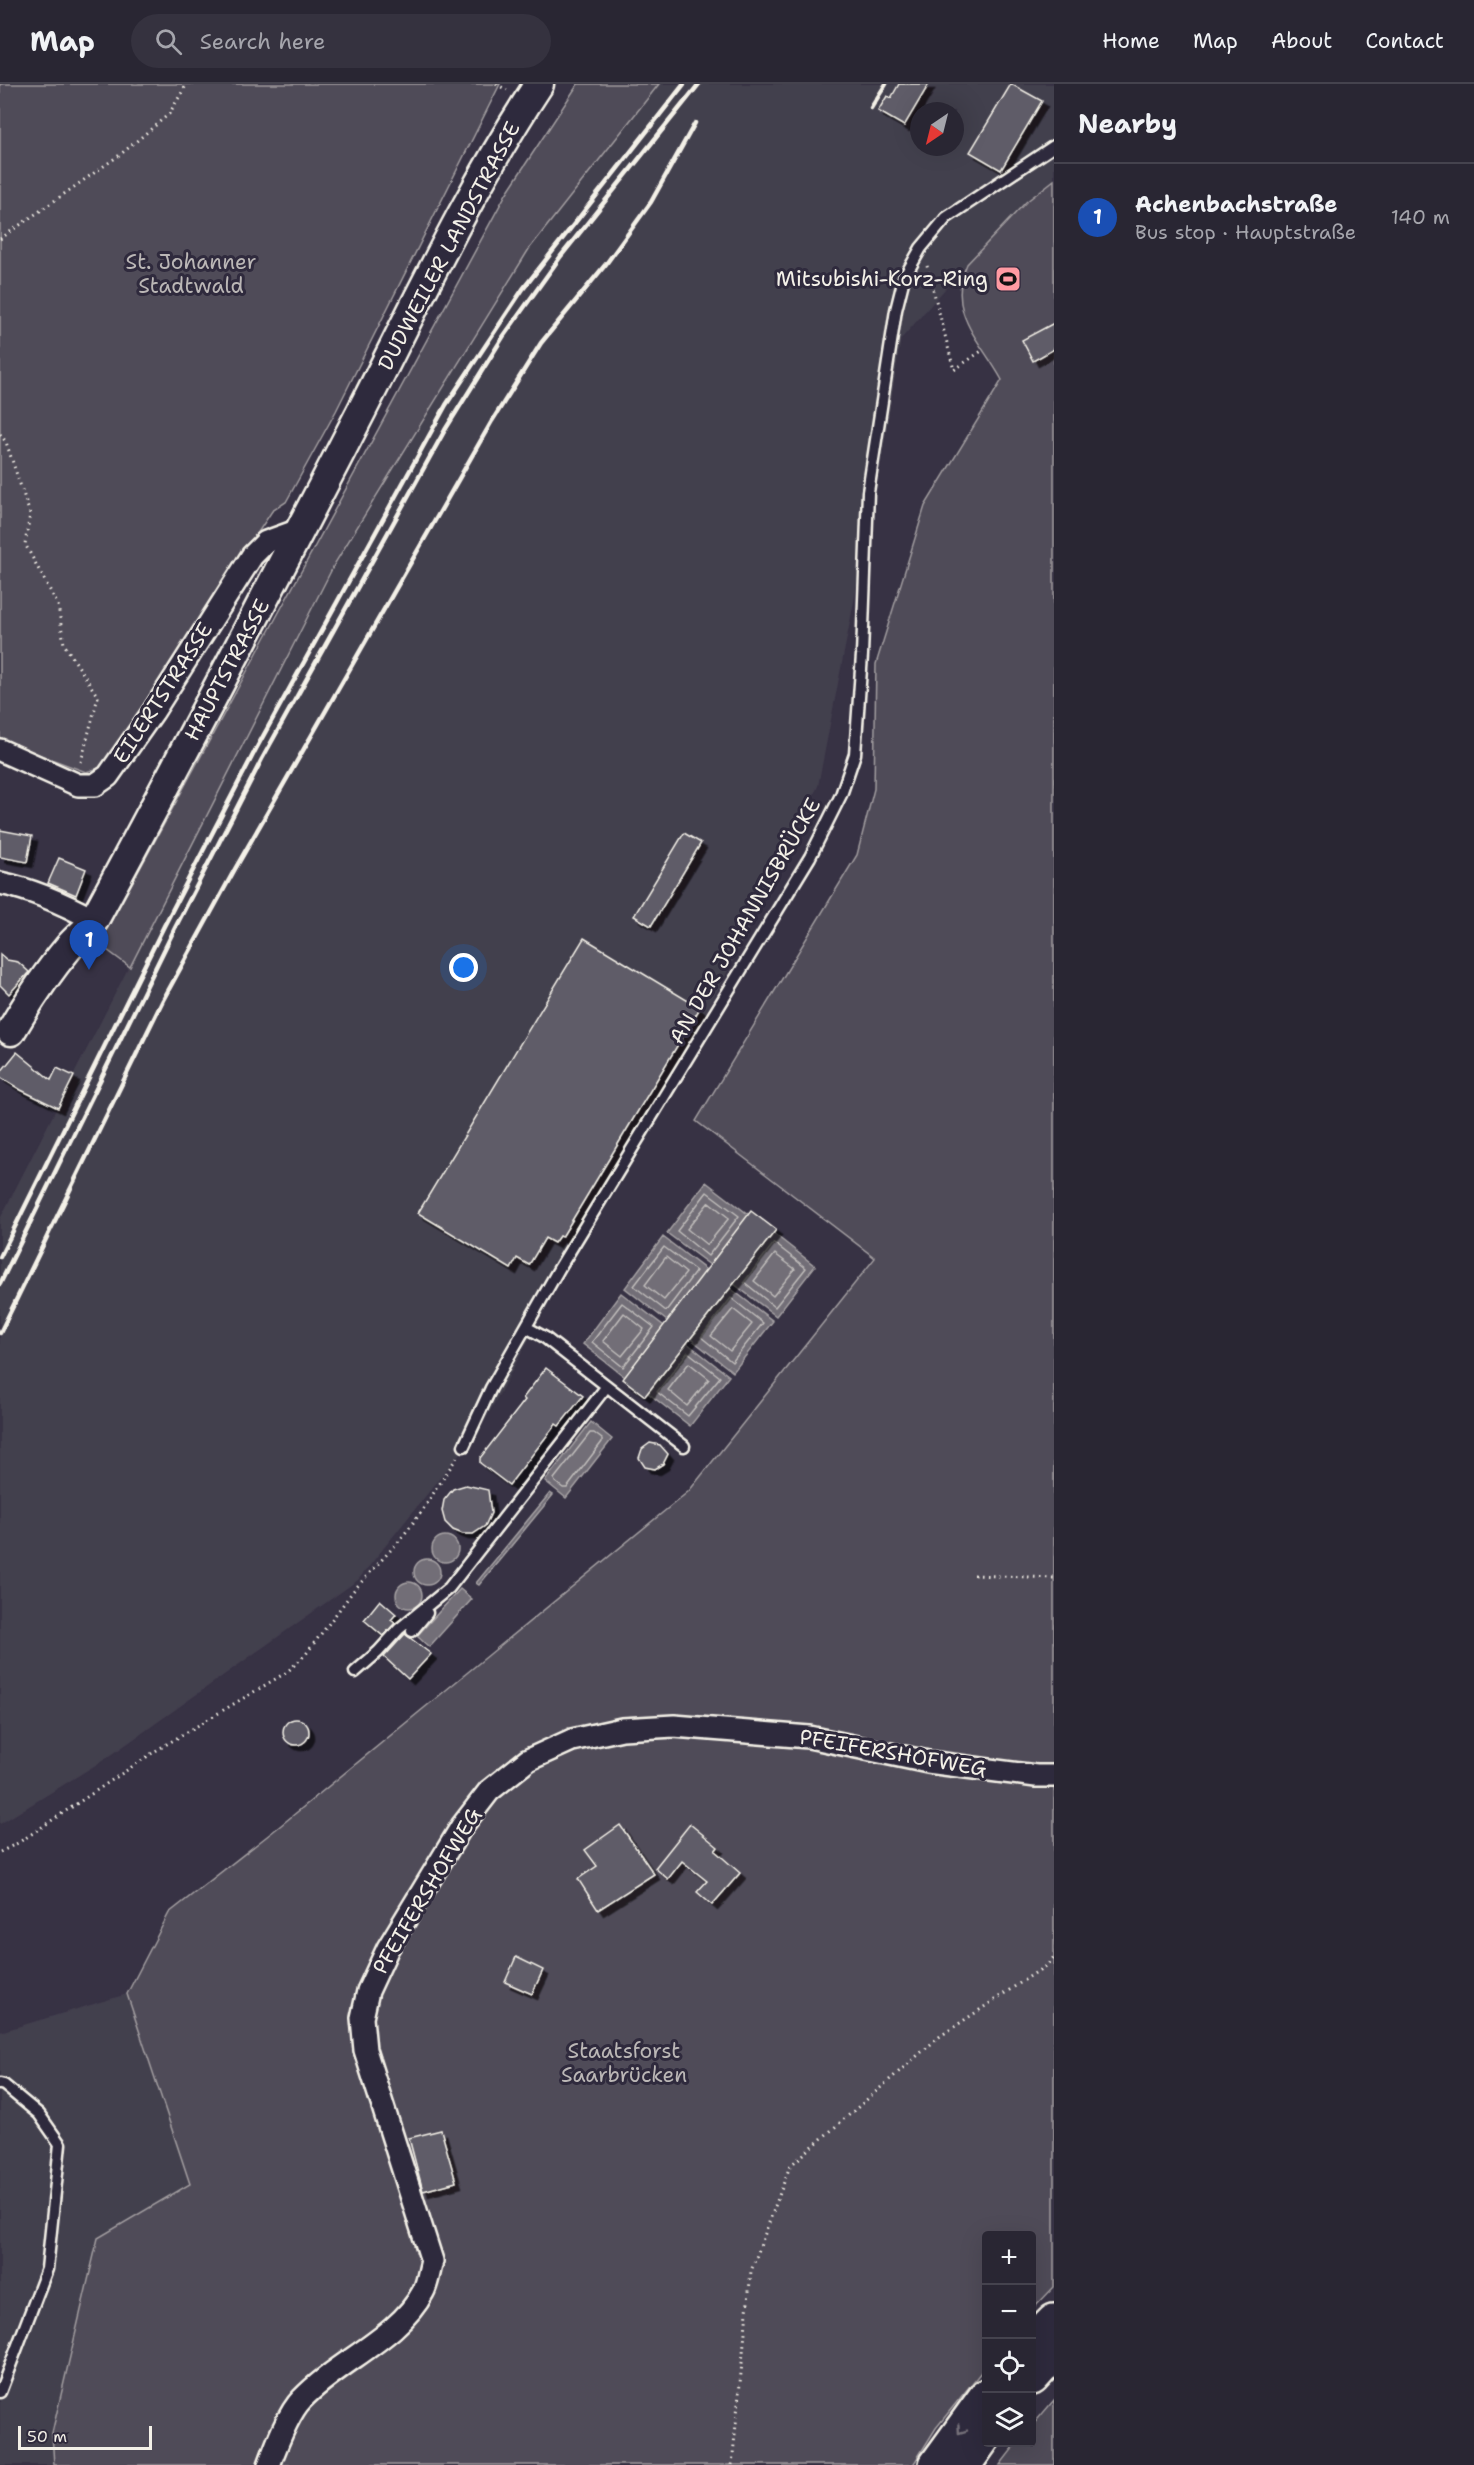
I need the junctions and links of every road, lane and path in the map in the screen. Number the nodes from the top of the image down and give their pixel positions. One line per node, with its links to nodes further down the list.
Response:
1 (187, 84): 6 (path)
2 (496, 84): 4 (path)
3 (539, 84): 9 (main road, DUDWEILER LANDSTRASSE)
4 (508, 91)
5 (1054, 146): 7 (lane, AN DER JOHANNISBRÜCKE)
6 (0, 239)
7 (921, 248): 8 (path); 17 (lane, AN DER JOHANNISBRÜCKE)
8 (983, 350)
9 (362, 410): 11 (main road, HAUPTSTRASSE)
10 (0, 434): 13 (path)
11 (299, 530): 13 (street, EILERTSTRASSE); 15 (main road, HAUPTSTRASSE)
12 (0, 750): 13 (street)
13 (95, 785)
14 (0, 883): 15 (street)
15 (91, 924): 16 (main road, HAUPTSTRASSE)
16 (6, 1036)
17 (526, 1327): 18 (lane); 19 (lane, AN DER JOHANNISBRÜCKE)
18 (607, 1386): 20 (lane); 23 (lane)
19 (464, 1446): 27 (path)
20 (684, 1446)
21 (974, 1575): 22 (path)
22 (1054, 1578)
23 (449, 1588): 24 (lane); 25 (lane)
24 (412, 1631)
25 (355, 1672)
26 (1054, 1776): 37 (street, PFEIFERSHOFWEG)
27 (0, 1852)
28 (1054, 1957): 38 (path)
29 (0, 2084): 34 (lane)
30 (1054, 2321): 31 (highway)
31 (1036, 2339)
32 (1054, 2354): 33 (highway)
33 (1036, 2374)
34 (0, 2392)
35 (982, 2403): 39 (highway, one-way to 39)
36 (982, 2441): 40 (highway)
37 (269, 2465)
38 (732, 2465)
39 (936, 2465)
40 (964, 2465)

